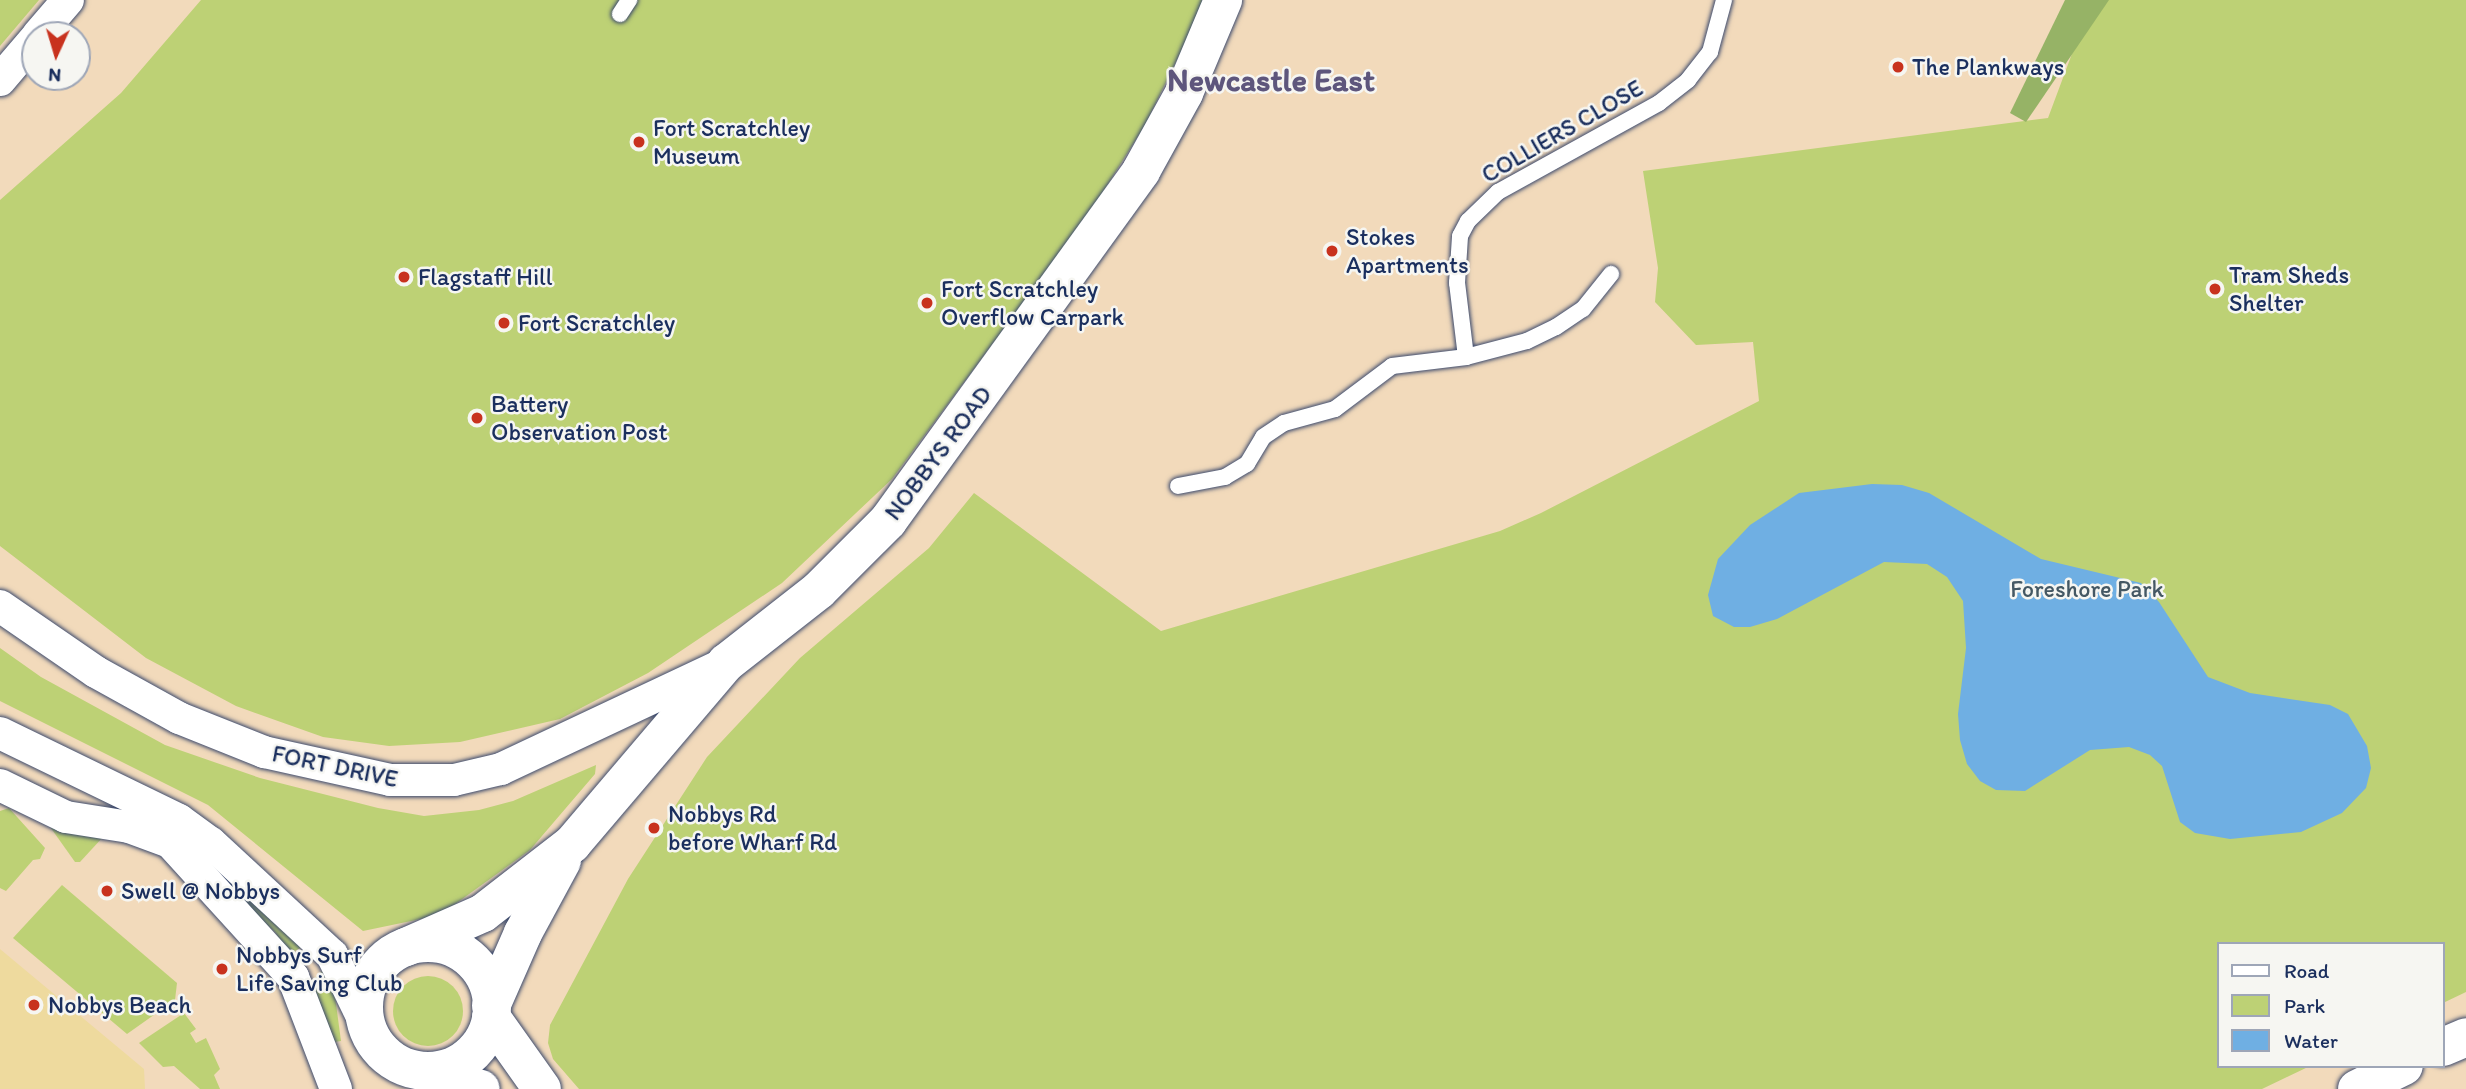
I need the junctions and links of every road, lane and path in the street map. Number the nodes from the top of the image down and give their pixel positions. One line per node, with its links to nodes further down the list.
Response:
1 (68, 0): 4 (street)
2 (1223, 0): 11 (street, NOBBYS ROAD)
3 (1724, 0): 8 (lane, COLLIERS CLOSE)
4 (50, 21)
5 (21, 56): 6 (street)
6 (0, 80)
7 (1611, 274): 8 (lane)
8 (1466, 357): 9 (lane)
9 (1178, 486)
10 (0, 606): 11 (street, FORT DRIVE)
11 (726, 663): 14 (street, NOBBYS ROAD)
12 (0, 733): 17 (street)
13 (0, 785): 22 (street)
14 (572, 844): 15 (street, NOBBYS ROAD); 16 (street, NOBBYS ROAD)
15 (406, 947): 16 (street); 17 (street)
16 (491, 1011): 21 (street); 24 (street)
17 (367, 1027): 21 (street)
18 (2466, 1037): 19 (street)
19 (2445, 1046)
20 (2400, 1068): 25 (street)
21 (411, 1069): 23 (street)
22 (336, 1089)
23 (481, 1089)
24 (542, 1089)
25 (2357, 1089)

